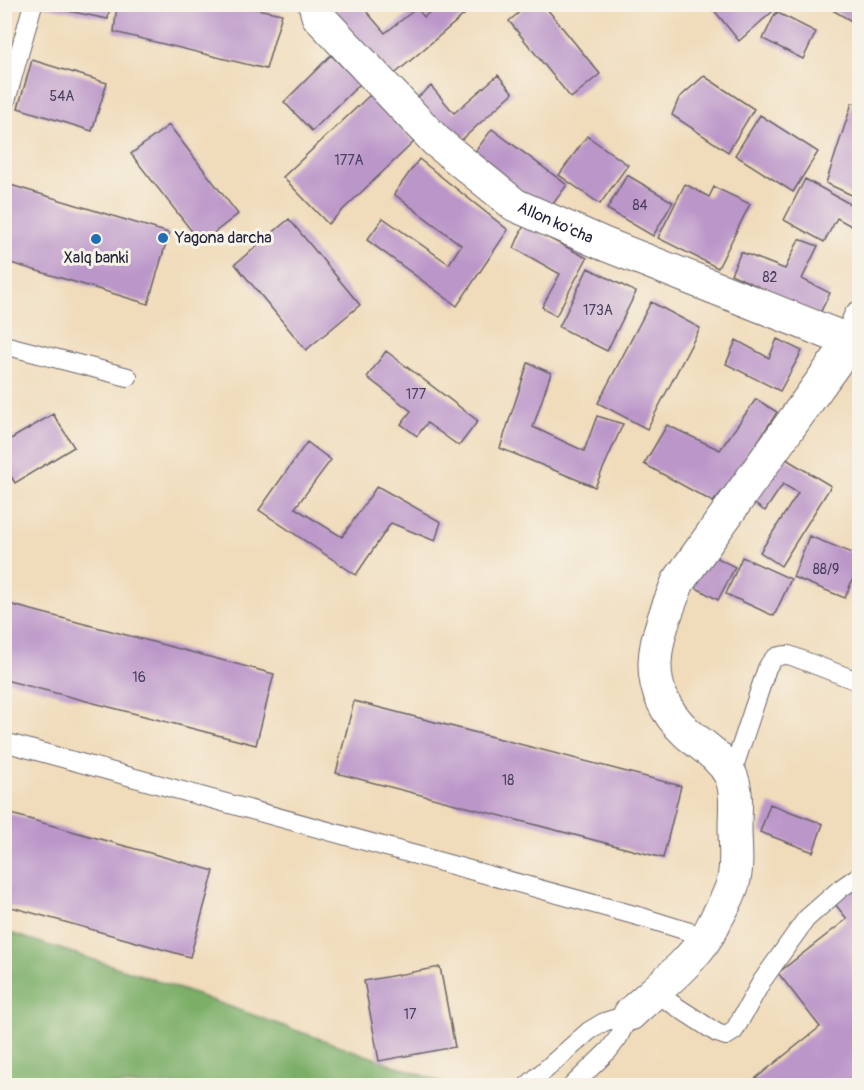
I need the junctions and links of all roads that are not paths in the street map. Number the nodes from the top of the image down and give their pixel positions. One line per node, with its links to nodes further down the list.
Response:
1 (33, 4): 3 (lane)
2 (315, 4): 5 (street, Allon ko'cha)
3 (10, 64): 4 (lane)
4 (4, 108)
5 (856, 335): 10 (street)
6 (4, 345): 7 (lane)
7 (128, 377)
8 (860, 682): 10 (lane)
9 (4, 742): 12 (lane)
10 (731, 776): 12 (street)
11 (860, 875): 13 (lane)
12 (706, 937): 13 (street)
13 (654, 992): 14 (street)
14 (630, 1014): 15 (lane); 16 (lane)
15 (528, 1086)
16 (572, 1086)

